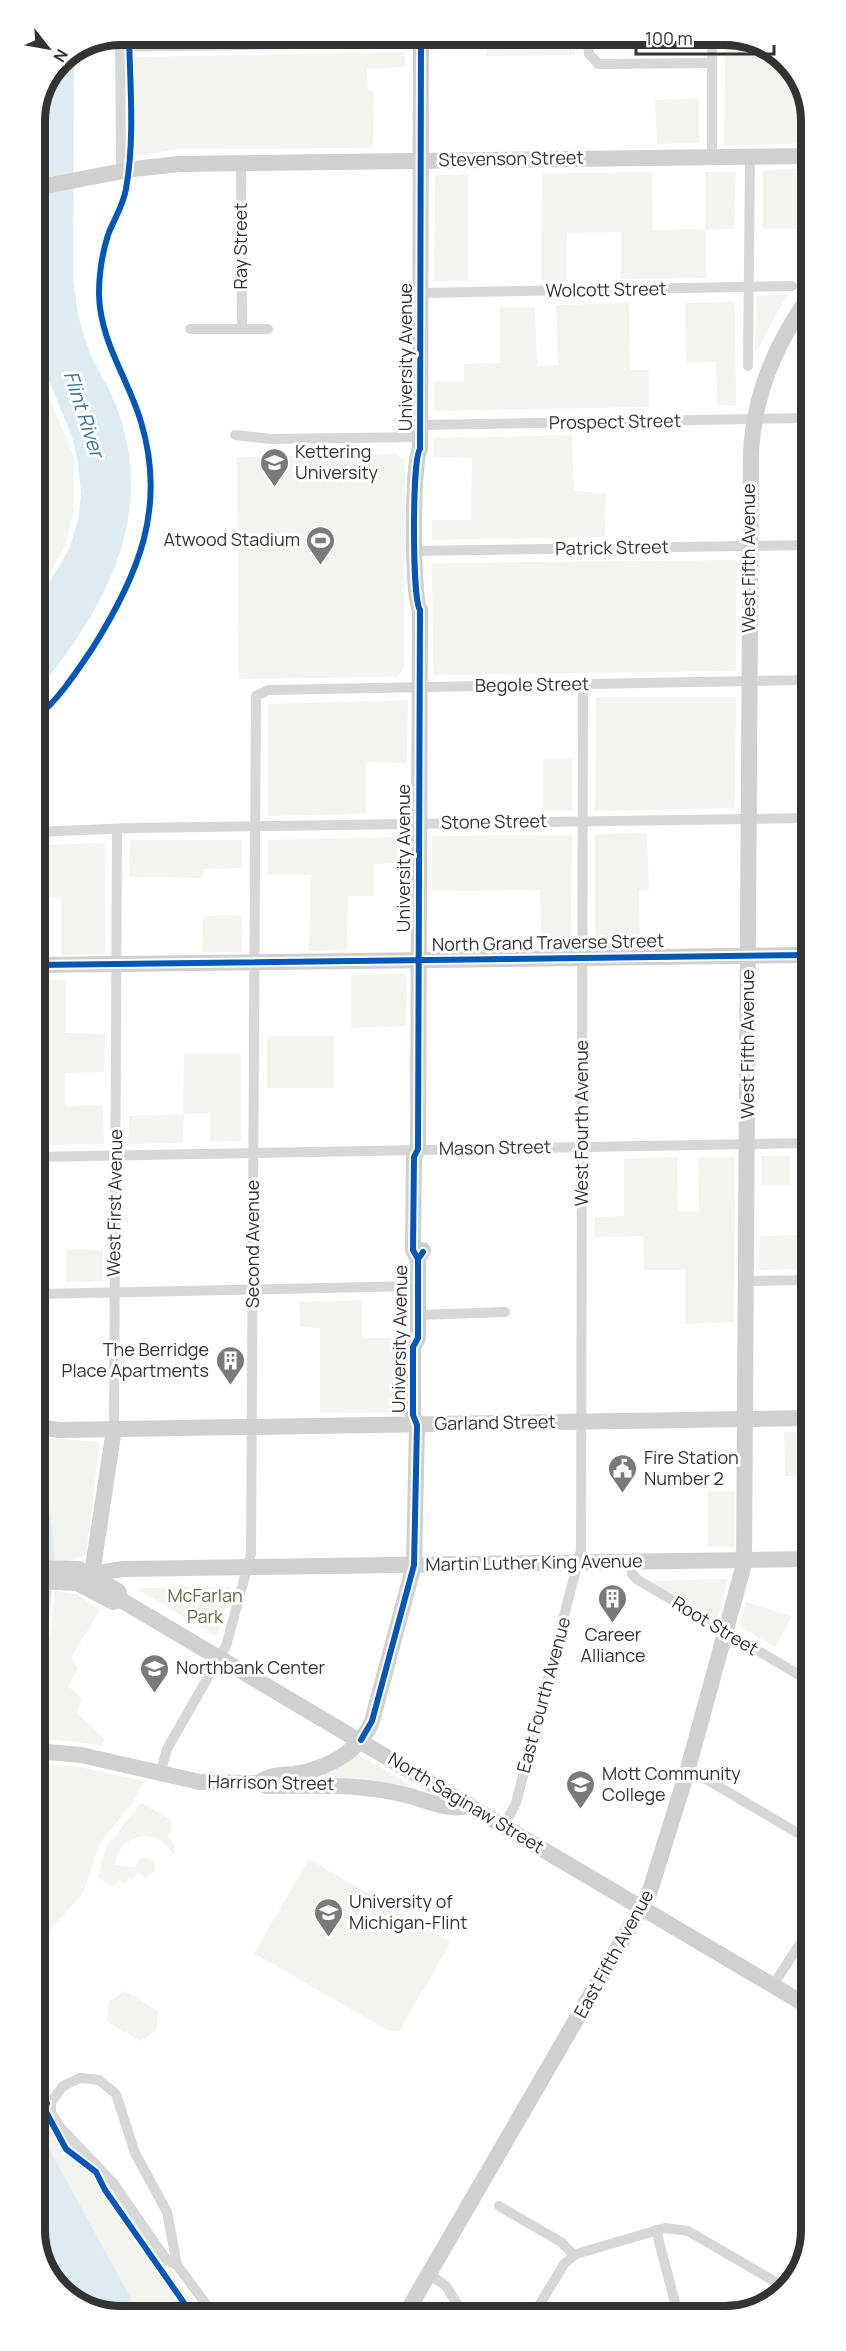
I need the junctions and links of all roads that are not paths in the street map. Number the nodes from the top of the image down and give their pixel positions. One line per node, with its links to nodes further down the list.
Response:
1 (187, 45): 5 (street)
2 (421, 45): 10 (street, University Avenue)
3 (588, 45): 6 (street)
4 (712, 45): 6 (street)
5 (120, 47): 12 (street)
6 (712, 63): 8 (street)
7 (801, 156): 9 (street, Stevenson Street)
8 (712, 157): 9 (street, Stevenson Street); 10 (street, Stevenson Street)
9 (750, 157): 15 (street)
10 (421, 160): 11 (street, Stevenson Street); 16 (street, University Avenue)
11 (241, 162): 12 (street, Stevenson Street); 19 (street, Ray Street)
12 (121, 172): 13 (street, Stevenson Street)
13 (45, 186)
14 (792, 286): 15 (street, Wolcott Street)
15 (748, 287): 16 (street, Wolcott Street); 21 (street)
16 (421, 293): 25 (street, University Avenue)
17 (801, 309): 23 (street, West Fifth Avenue)
18 (190, 329): 19 (street)
19 (242, 329): 20 (street)
20 (268, 330)
21 (748, 366)
22 (801, 418): 23 (street, Prospect Street)
23 (753, 419): 25 (street, Prospect Street); 27 (street, West Fifth Avenue)
24 (235, 435): 25 (street, Prospect Street)
25 (420, 437): 28 (street, University Avenue)
26 (801, 545): 27 (street, Patrick Street)
27 (749, 546): 28 (street, Patrick Street); 30 (street, West Fifth Avenue)
28 (420, 550): 32 (street, University Avenue)
29 (801, 680): 30 (street, Begole Street)
30 (748, 681): 31 (street, Begole Street); 35 (street, West Fifth Avenue)
31 (584, 684): 32 (street, Begole Street); 36 (street, West Fourth Avenue)
32 (420, 687): 33 (street, Begole Street); 37 (street, University Avenue)
33 (257, 694): 38 (street, Second Avenue)
34 (801, 818): 35 (street, Stone Street)
35 (748, 819): 36 (street, Stone Street); 41 (street, West Fifth Avenue)
36 (583, 821): 37 (street, Stone Street); 43 (street, West Fourth Avenue)
37 (419, 824): 38 (street, Stone Street); 44 (street, University Avenue)
38 (254, 826): 39 (street, Stone Street); 45 (street, Second Avenue)
39 (117, 830): 40 (street, Stone Street); 46 (street, West First Avenue)
40 (45, 832)
41 (748, 955): 42 (street, North Grand Traverse Street); 43 (street, North Grand Traverse Street); 49 (street, West Fifth Avenue)
42 (801, 955)
43 (583, 957): 44 (street, North Grand Traverse Street); 50 (street, West Fourth Avenue)
44 (419, 960): 45 (street, North Grand Traverse Street); 51 (street, University Avenue)
45 (254, 962): 46 (street, North Grand Traverse Street); 52 (street, Second Avenue)
46 (117, 964): 47 (street, North Grand Traverse Street); 53 (street, West First Avenue)
47 (45, 965)
48 (801, 1143): 49 (street, Mason Street)
49 (747, 1144): 50 (street, Mason Street); 56 (street, West Fifth Avenue)
50 (582, 1146): 51 (street, Mason Street); 65 (street, West Fourth Avenue)
51 (418, 1149): 52 (street, Mason Street); 57 (street, University Avenue)
52 (253, 1153): 53 (street, Mason Street); 58 (street, Second Avenue)
53 (115, 1155): 54 (street, Mason Street); 59 (street, West First Avenue)
54 (45, 1157)
55 (801, 1280): 56 (street)
56 (747, 1281): 64 (street, West Fifth Avenue)
57 (418, 1286): 58 (street); 62 (street, University Avenue)
58 (253, 1290): 59 (street); 68 (street, Second Avenue)
59 (114, 1292): 60 (street); 69 (street, West First Avenue)
60 (45, 1294)
61 (505, 1312): 62 (street)
62 (418, 1315): 66 (street, University Avenue)
63 (801, 1418): 64 (street, Garland Street)
64 (747, 1419): 65 (street, Garland Street); 71 (street, West Fifth Avenue)
65 (582, 1422): 66 (street, Garland Street); 72 (street, West Fourth Avenue)
66 (417, 1425): 68 (street, Garland Street); 74 (street, University Avenue)
67 (45, 1428): 69 (street, Garland Street)
68 (252, 1428): 69 (street, Garland Street); 75 (street, Second Avenue)
69 (114, 1429): 79 (street, West First Avenue)
70 (801, 1559): 71 (street, Martin Luther King Avenue)
71 (744, 1560): 73 (street, Martin Luther King Avenue); 80 (street, East Fifth Avenue)
72 (579, 1562): 73 (street, Martin Luther King Avenue); 74 (street, Martin Luther King Avenue); 89 (street, East Fourth Avenue)
73 (630, 1562): 80 (street, Root Street)
74 (414, 1565): 75 (street, Martin Luther King Avenue); 83 (street, University Avenue)
75 (249, 1567): 79 (street, Martin Luther King Avenue); 81 (street, Second Avenue)
76 (45, 1570): 77 (street)
77 (59, 1574): 78 (street); 79 (street)
78 (45, 1578)
79 (88, 1580): 81 (street, North Saginaw Street)
80 (726, 1632): 82 (street, Root Street); 85 (street, East Fifth Avenue)
81 (219, 1658): 83 (street, North Saginaw Street); 86 (street, Second Avenue)
82 (801, 1676)
83 (361, 1740): 87 (street, University Avenue); 88 (street, North Saginaw Street)
84 (45, 1752): 86 (street, Harrison Street)
85 (687, 1772): 90 (street); 91 (street, East Fifth Avenue)
86 (160, 1774): 87 (street, Harrison Street)
87 (259, 1783): 88 (street, Harrison Street)
88 (469, 1805): 89 (street, North Saginaw Street)
89 (504, 1826): 91 (street, North Saginaw Street)
90 (801, 1835)
91 (642, 1907): 93 (street, North Saginaw Street); 99 (street, East Fifth Avenue)
92 (801, 1942): 93 (street)
93 (773, 1985): 94 (street, North Saginaw Street)
94 (801, 2002)
95 (499, 2206): 97 (street)
96 (656, 2230): 97 (street); 100 (street); 105 (street)
97 (574, 2255): 104 (street)
98 (177, 2265): 98 (street); 101 (street)
99 (429, 2274): 102 (street, East Fifth Avenue); 103 (street)
100 (778, 2283)
101 (208, 2306)
102 (410, 2306)
103 (458, 2306)
104 (540, 2306)
105 (676, 2306)

